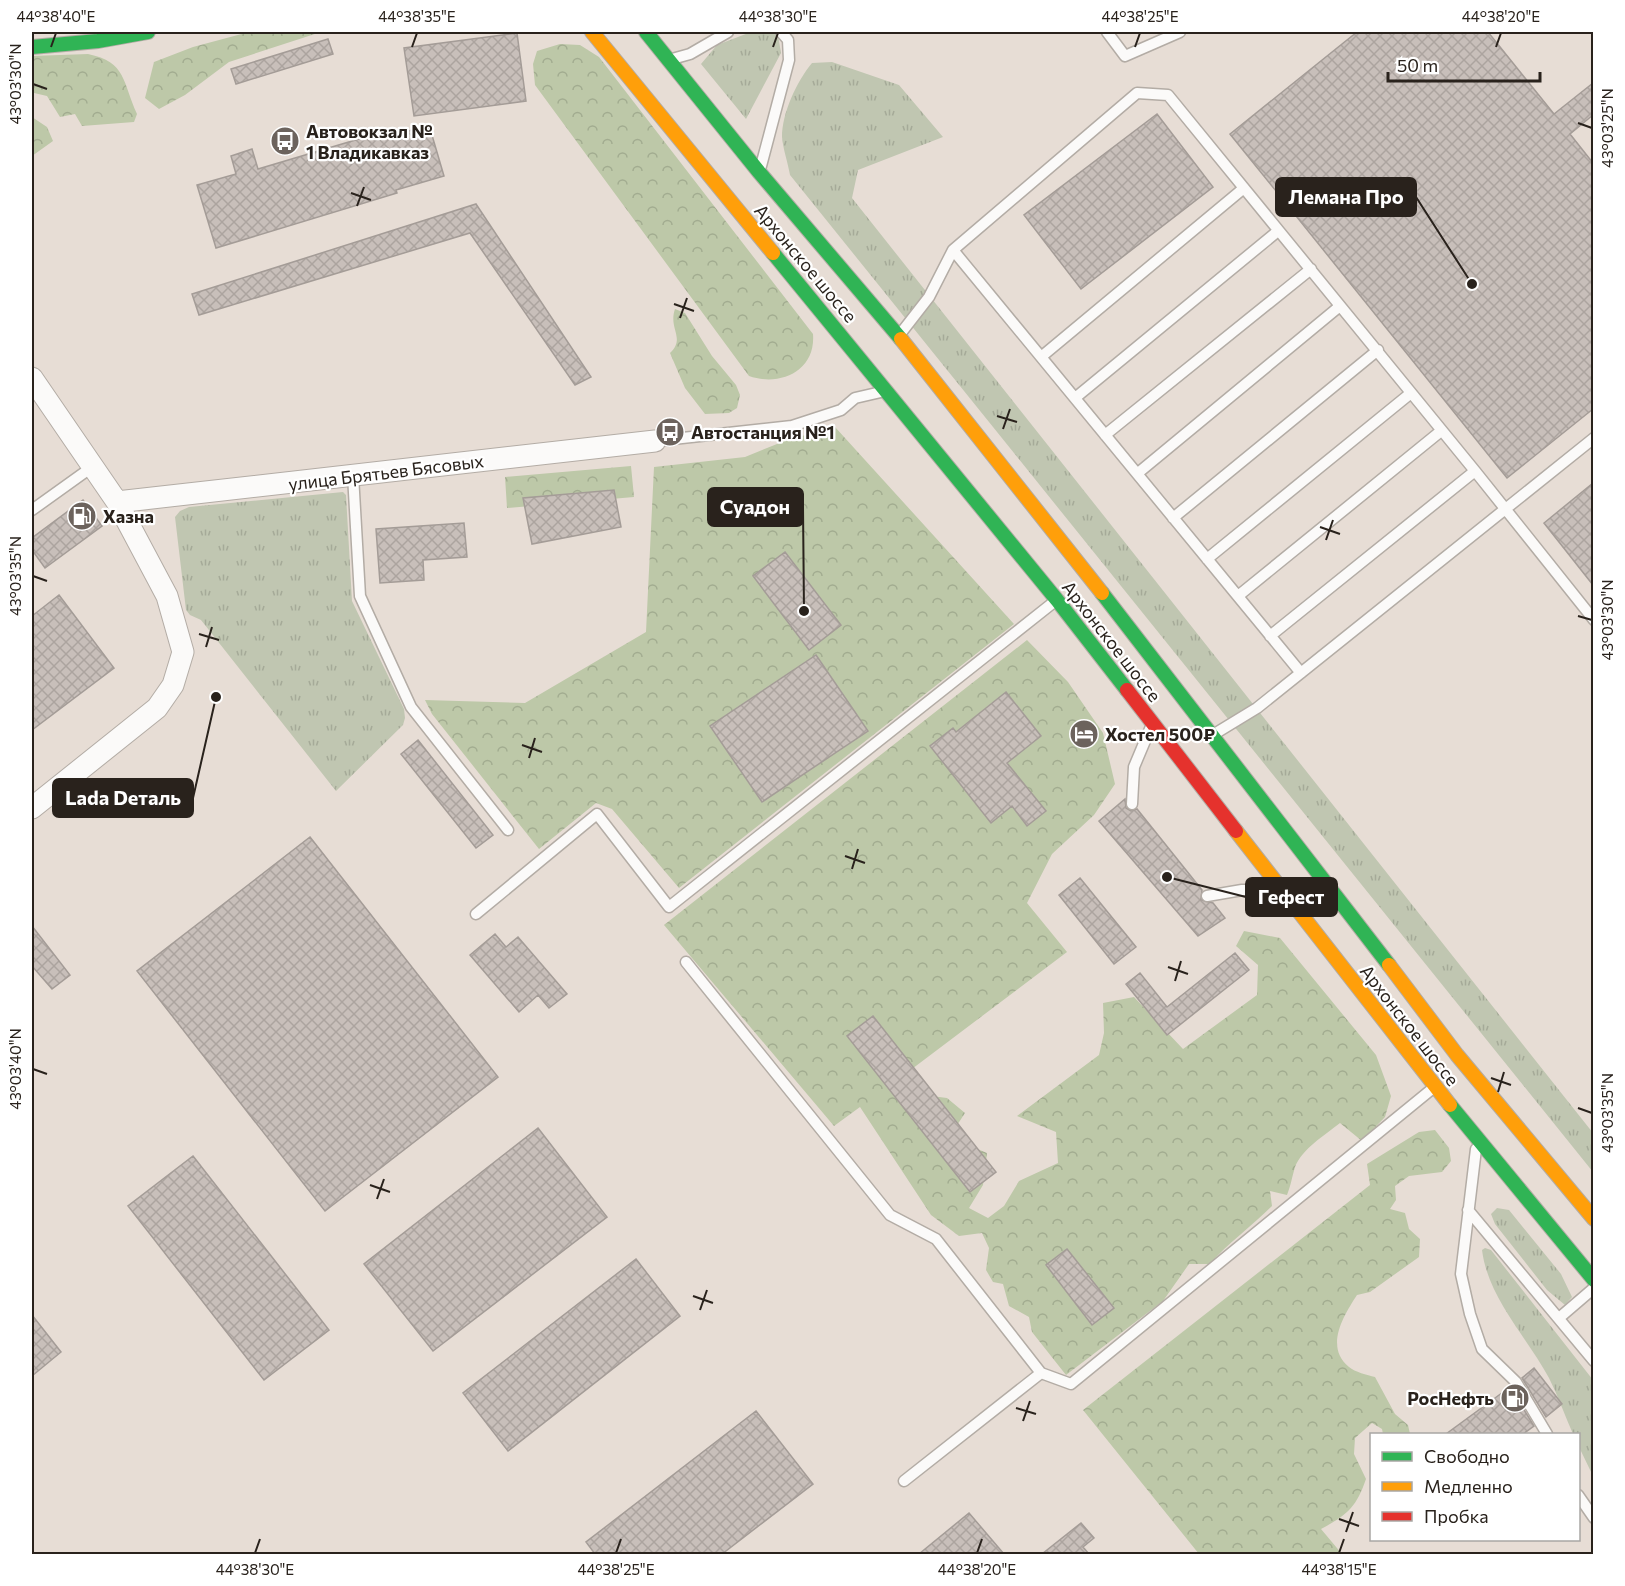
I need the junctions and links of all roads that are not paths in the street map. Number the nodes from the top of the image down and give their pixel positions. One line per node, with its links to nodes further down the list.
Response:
1 (148, 32): 10 (main road)
2 (592, 32): 22 (main road, Архонское шоссе)
3 (646, 32): 11 (main road, Архонское шоссе)
4 (728, 32): 11 (lane)
5 (781, 32): 9 (lane)
6 (794, 32): 9 (lane)
7 (1107, 32): 8 (lane)
8 (1180, 32)
9 (790, 46): 12 (lane)
10 (32, 47)
11 (669, 60): 12 (main road, Архонское шоссе)
12 (759, 172): 18 (main road, Архонское шоссе)
13 (1244, 188): 14 (lane); 15 (lane); 20 (lane)
14 (1278, 231): 16 (lane); 24 (lane)
15 (953, 250): 18 (lane); 20 (lane)
16 (1311, 269): 17 (lane); 26 (lane)
17 (1340, 306): 19 (lane); 31 (lane)
18 (899, 336): 44 (main road, Архонское шоссе)
19 (1378, 350): 23 (lane); 36 (lane)
20 (1041, 357): 24 (lane)
21 (32, 378): 29 (street)
22 (888, 390): 28 (lane); 39 (main road, Архонское шоссе)
23 (1411, 393): 25 (lane); 37 (lane)
24 (1075, 398): 26 (lane)
25 (1442, 430): 30 (lane); 38 (lane)
26 (1105, 435): 31 (lane)
27 (1593, 438): 34 (lane)
28 (655, 441): 32 (street, улица Брятьев Бясовых)
29 (92, 466): 33 (street); 35 (lane)
30 (1475, 471): 34 (lane); 41 (lane)
31 (1138, 473): 36 (lane)
32 (353, 475): 33 (street, улица Брятьев Бясовых); 47 (lane)
33 (117, 502): 46 (street)
34 (1505, 509): 40 (lane); 42 (lane)
35 (32, 510)
36 (1173, 518): 37 (lane)
37 (1208, 559): 38 (lane)
38 (1238, 596): 41 (lane)
39 (1057, 600): 43 (main road, Архонское шоссе); 50 (lane)
40 (1593, 620)
41 (1270, 636): 42 (lane)
42 (1301, 673): 44 (lane)
43 (1153, 722): 45 (lane); 48 (main road, Архонское шоссе)
44 (1213, 734): 55 (main road, Архонское шоссе)
45 (1132, 804)
46 (32, 808)
47 (508, 830)
48 (1282, 890): 49 (lane); 52 (main road, Архонское шоссе)
49 (1207, 896)
50 (476, 914)
51 (686, 962): 60 (lane)
52 (1435, 1087): 53 (main road, Архонское шоссе); 60 (lane)
53 (1477, 1140): 54 (lane); 56 (main road, Архонское шоссе)
54 (1468, 1210): 58 (lane); 61 (lane)
55 (1593, 1219)
56 (1593, 1280)
57 (1593, 1288): 58 (lane)
58 (1559, 1318): 59 (lane)
59 (1593, 1361)
60 (1041, 1373): 62 (lane)
61 (1546, 1433)
62 (904, 1481)
63 (1580, 1498): 64 (lane)
64 (1593, 1518)

